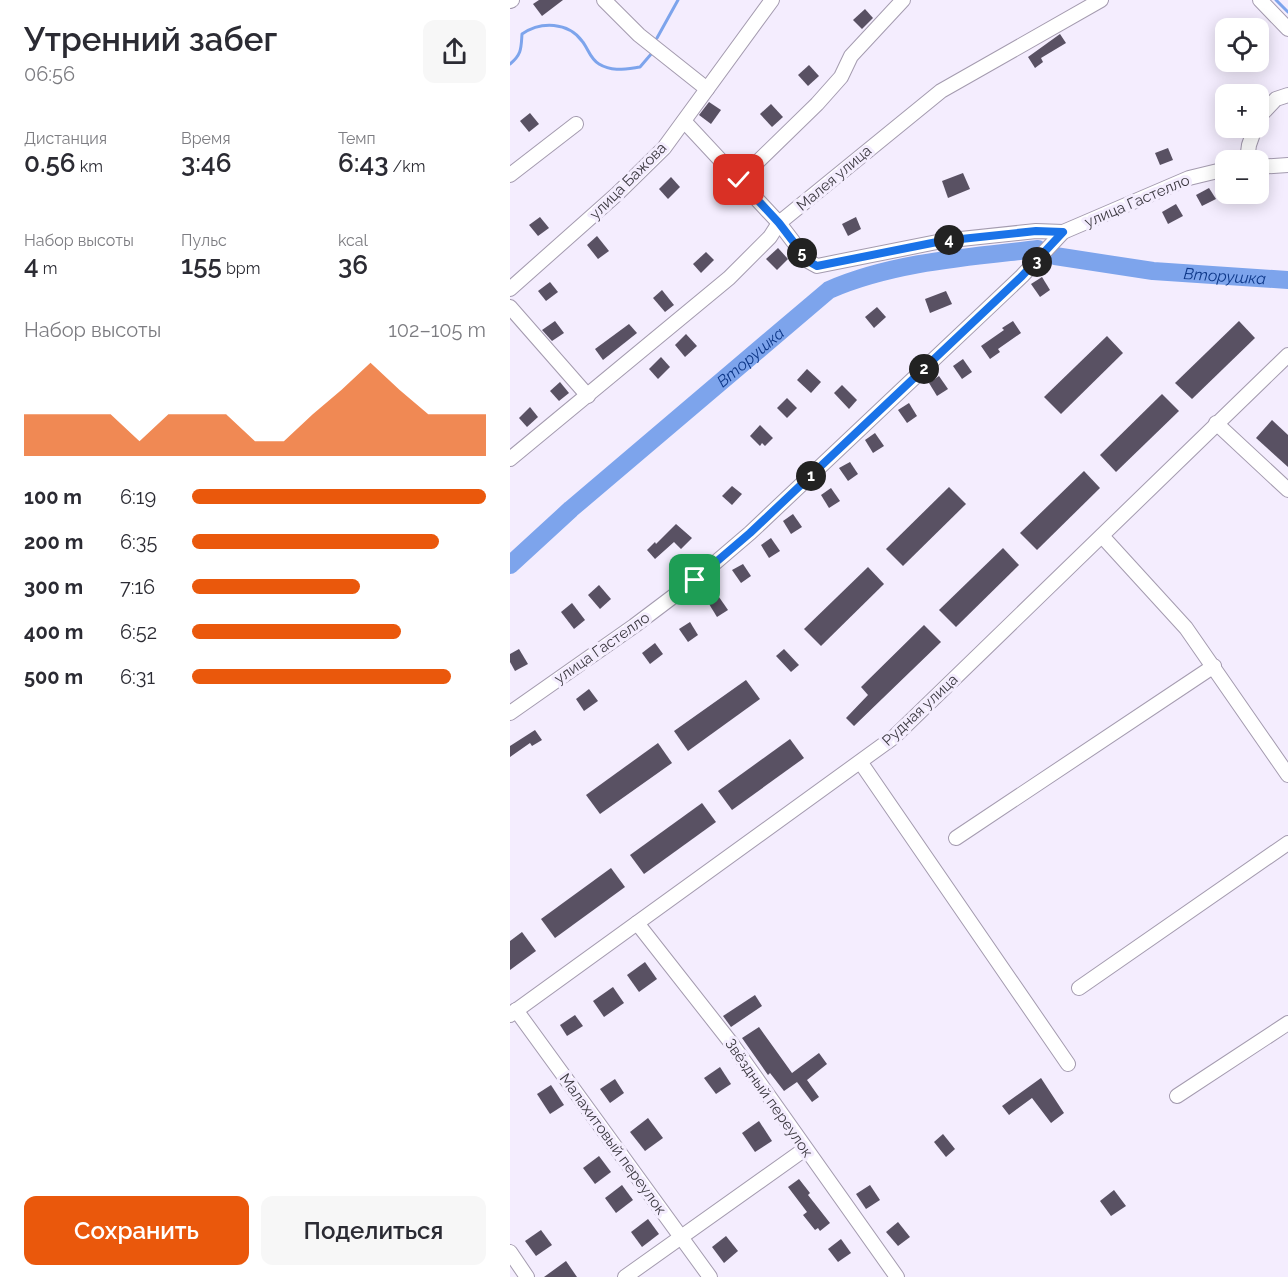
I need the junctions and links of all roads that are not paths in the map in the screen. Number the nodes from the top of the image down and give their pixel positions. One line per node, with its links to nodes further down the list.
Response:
1 (604, 0): 7 (street)
2 (772, 0): 7 (street, улица Бажова)
3 (903, 0): 16 (street)
4 (1101, 0): 17 (street, Малея улица)
5 (1260, 0): 6 (street)
6 (1288, 29)
7 (707, 89): 10 (street, улица Бажова)
8 (1288, 94): 9 (street)
9 (1269, 106)
10 (684, 121): 16 (street); 19 (street, улица Бажова)
11 (576, 124): 15 (street)
12 (1288, 165): 13 (street)
13 (1269, 166)
14 (1215, 172): 18 (street, улица Гастелло)
15 (510, 175)
16 (739, 180): 17 (street)
17 (779, 223): 18 (street); 22 (street, Малея улица)
18 (1063, 232): 28 (street, улица Гастелло)
19 (510, 289)
20 (510, 307): 22 (street)
21 (1288, 355): 23 (street, Рудная улица)
22 (588, 396): 24 (street, Малея улица)
23 (1216, 423): 25 (street); 26 (street, Рудная улица)
24 (510, 459)
25 (1288, 490)
26 (1102, 536): 27 (street); 31 (street, Рудная улица)
27 (1214, 666): 29 (street); 33 (street)
28 (510, 713)
29 (1271, 749): 30 (street); 32 (street)
30 (1288, 753)
31 (861, 763): 35 (street, Рудная улица); 39 (street)
32 (1288, 775)
33 (956, 838)
34 (1288, 843): 36 (street)
35 (637, 922): 37 (street, Рудная улица); 41 (street, Звёздный переулок)
36 (1079, 988)
37 (513, 1012): 42 (street, Малахитовый переулок)
38 (1288, 1023): 40 (street)
39 (1068, 1064)
40 (1177, 1096)
41 (805, 1149): 42 (street); 47 (street, Звёздный переулок)
42 (681, 1237): 45 (street); 46 (street, Малахитовый переулок)
43 (510, 1252): 44 (street)
44 (527, 1277)
45 (625, 1277)
46 (710, 1277)
47 (897, 1277)

